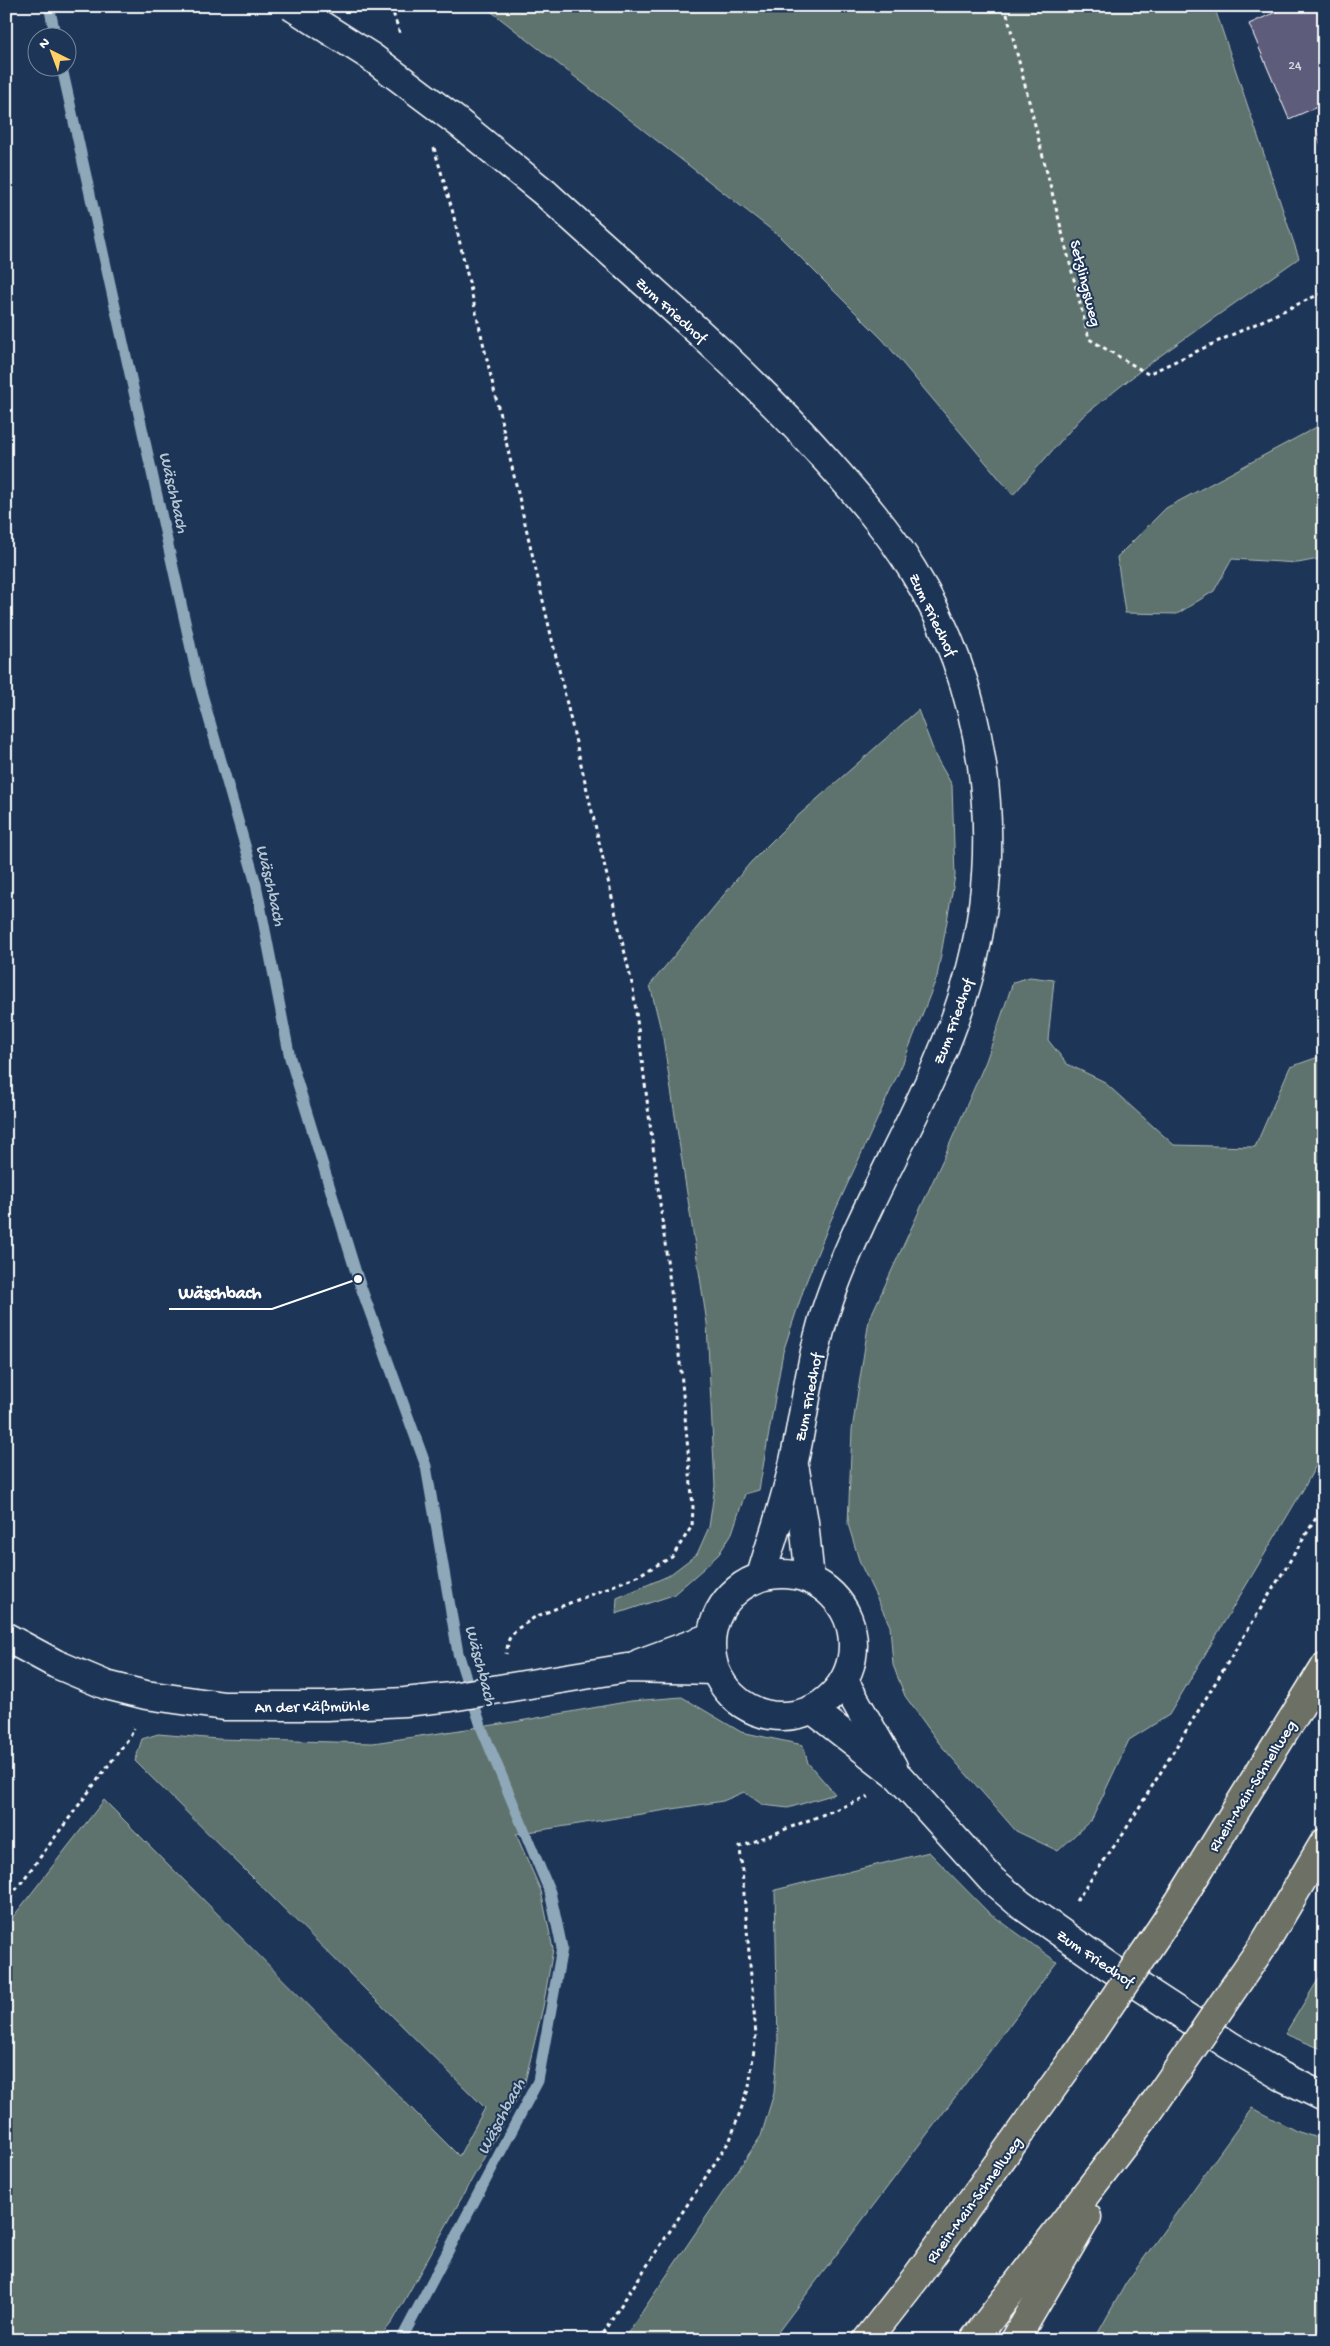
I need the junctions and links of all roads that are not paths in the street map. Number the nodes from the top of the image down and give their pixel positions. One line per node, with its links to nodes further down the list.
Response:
1 (291, 6): 2 (street, Zum Friedhof, bridge)
2 (794, 1464): 3 (street, Zum Friedhof); 4 (street, Zum Friedhof)
3 (761, 1576): 4 (street); 6 (street)
4 (810, 1579): 10 (street)
5 (6, 1637): 7 (street, An der Käßmühle)
6 (711, 1637): 7 (street, An der Käßmühle); 9 (street)
7 (627, 1668): 9 (street, An der Käßmühle)
8 (1324, 1668): 16 (highway, Rhein-Main-Schnellweg, bridge)
9 (715, 1670): 11 (street)
10 (844, 1681): 11 (street); 12 (street, Zum Friedhof)
11 (813, 1710): 12 (street, Zum Friedhof)
12 (898, 1778): 14 (street, Zum Friedhof)
13 (1324, 1843): 15 (highway, bridge)
14 (1324, 2097)
15 (1147, 2114): 17 (highway); 18 (highway)
16 (867, 2340)
17 (974, 2340)
18 (1015, 2340)

